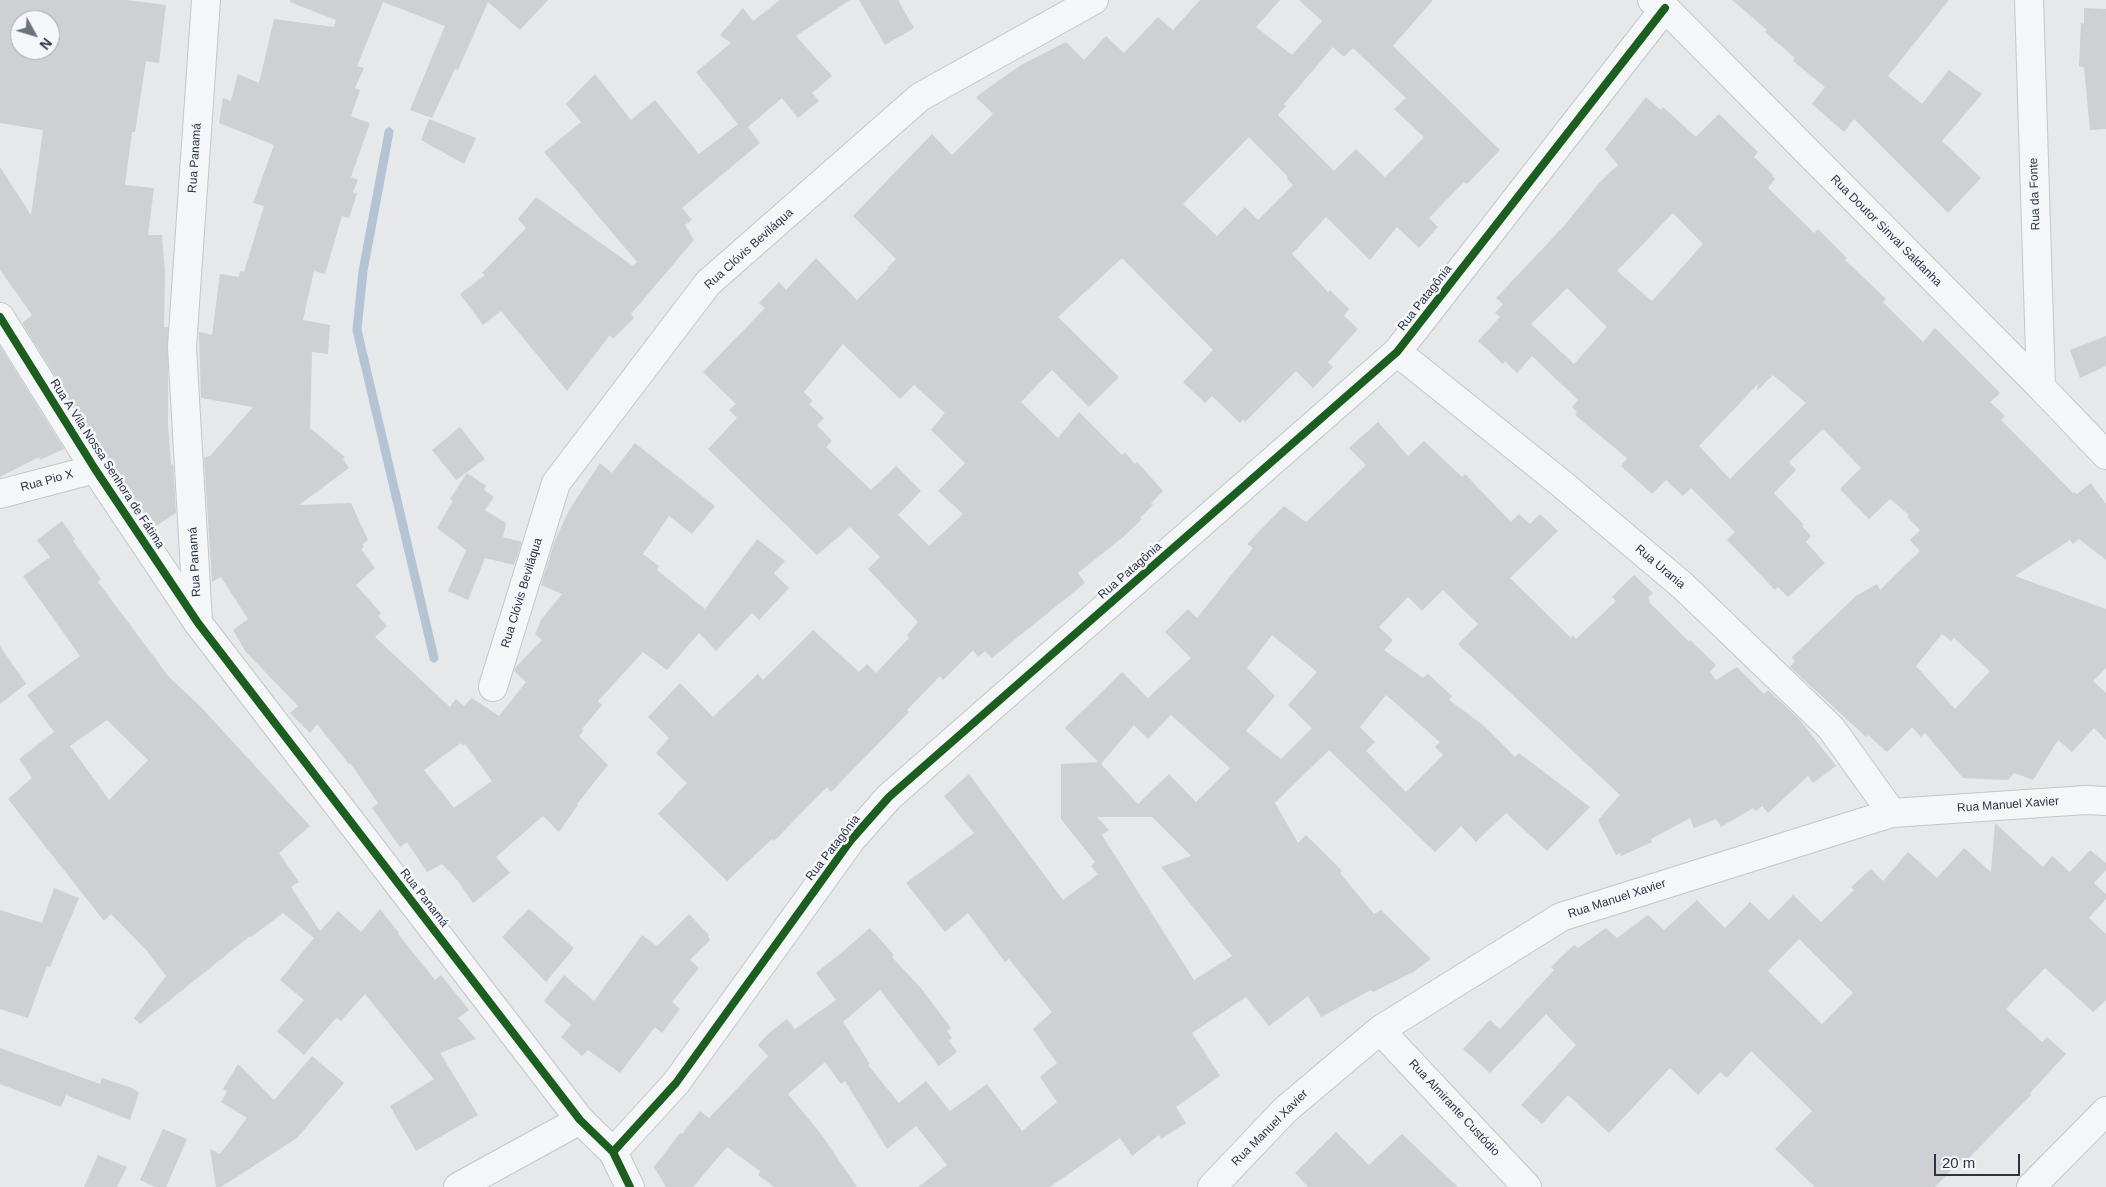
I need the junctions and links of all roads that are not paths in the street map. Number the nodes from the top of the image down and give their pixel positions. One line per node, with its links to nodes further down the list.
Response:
1 (206, 0): 11 (street, Rua Panamá)
2 (1094, 0): 12 (street, Rua Clóvis Beviláqua)
3 (2029, 0): 7 (street, Rua da Fonte)
4 (1658, 4): 6 (street, Rua Patagônia); 7 (street, Rua Doutor Sinval Saldanha)
5 (0, 317): 9 (street, Rua A Vila Nossa Senhora de Fátima)
6 (1397, 352): 14 (street, Rua Urania); 18 (street, Rua Patagônia)
7 (2041, 388): 8 (street, Rua Doutor Sinval Saldanha)
8 (2106, 455)
9 (95, 469): 10 (street, Rua Pio X); 11 (street, Rua A Vila Nossa Senhora de Fátima)
10 (0, 494)
11 (198, 622): 17 (street, Rua Panamá)
12 (493, 687)
13 (2106, 801): 14 (street, Rua Manuel Xavier)
14 (1892, 812): 15 (street, Rua Manuel Xavier)
15 (1380, 1030): 21 (street, Rua Manuel Xavier); 22 (street, Rua Almirante Custódio)
16 (2106, 1111): 23 (street)
17 (580, 1120): 18 (street, Rua Panamá); 19 (street)
18 (613, 1152): 20 (street, Rua Panamá)
19 (458, 1187)
20 (630, 1187)
21 (1212, 1187)
22 (1527, 1187)
23 (2031, 1187)

